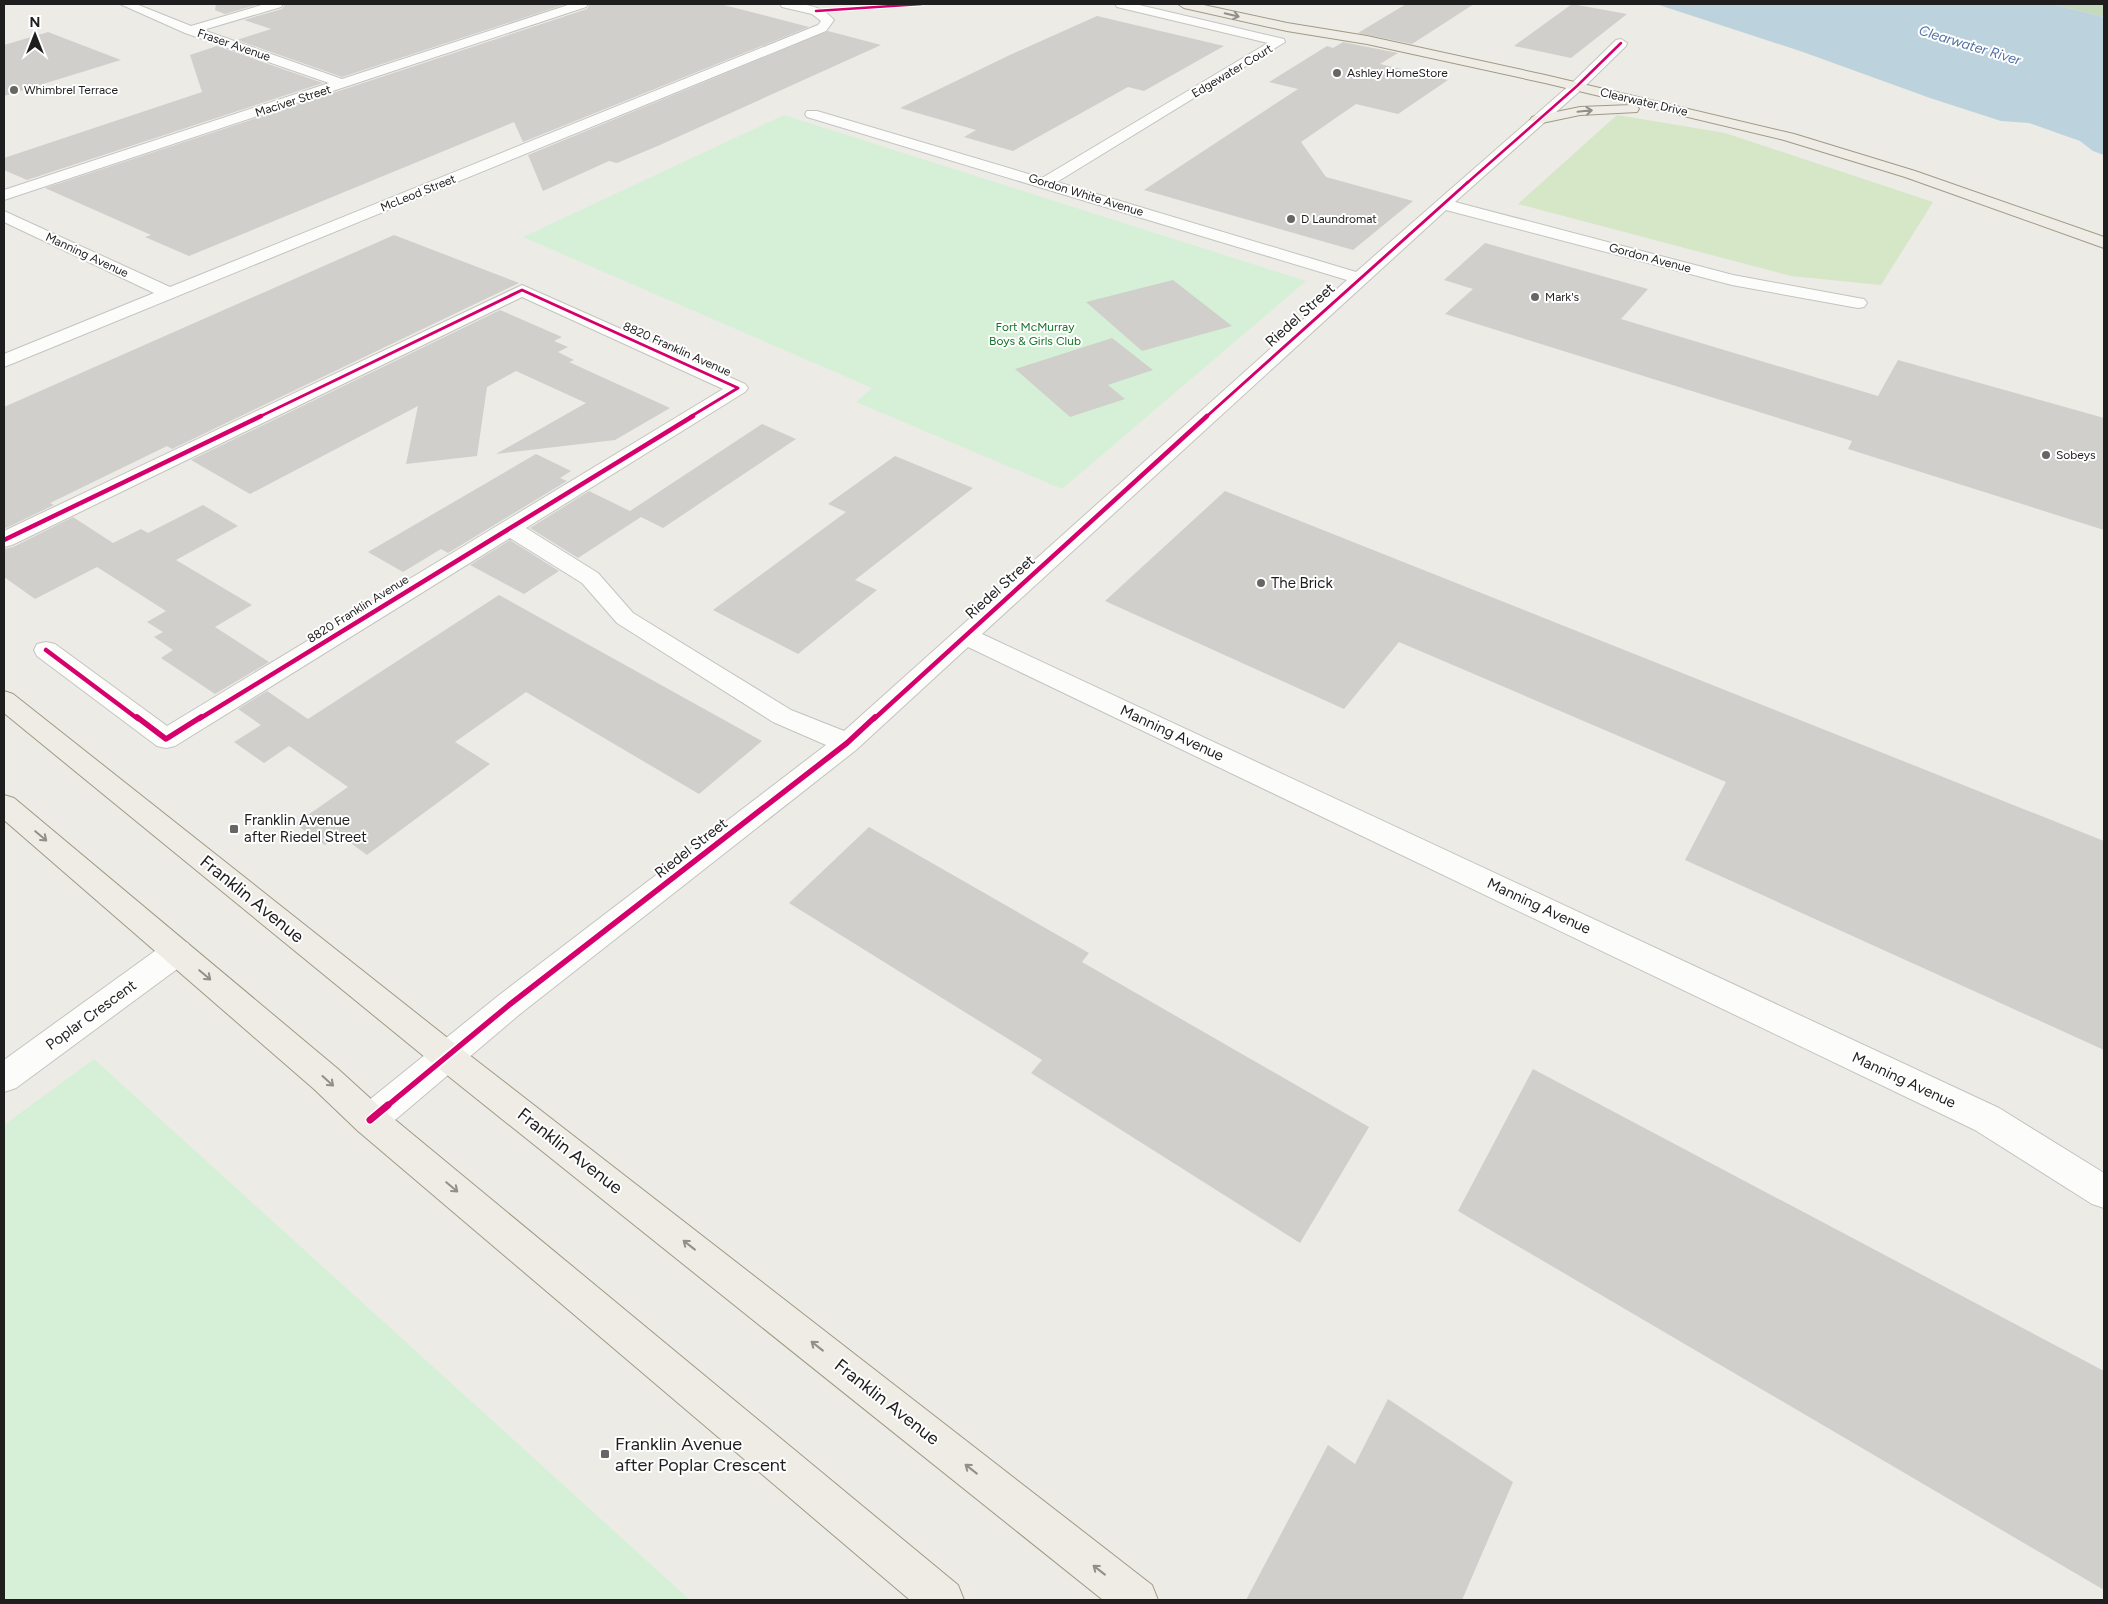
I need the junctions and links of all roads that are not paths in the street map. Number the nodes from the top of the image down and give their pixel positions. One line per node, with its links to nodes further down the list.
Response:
1 (126, 4): 9 (street, Fraser Avenue)
2 (277, 4): 9 (street)
3 (582, 4): 12 (street, Maciver Street)
4 (786, 4): 24 (street, McLeod Street)
5 (1121, 4): 17 (street, Edgewater Court)
6 (1184, 4): 8 (main road, Clearwater Drive, one-way to 8)
7 (1239, 4): 11 (main road, Clearwater Drive)
8 (1287, 27): 11 (main road, Clearwater Drive); 13 (main road)
9 (190, 30): 12 (street, Fraser Avenue)
10 (1621, 43): 11 (street, Riedel Street)
11 (1580, 83): 13 (street, Riedel Street); 14 (main road, Clearwater Drive); 21 (main road, Clearwater Drive)
12 (344, 84): 18 (street, Maciver Street)
13 (1558, 102): 16 (street, Riedel Street)
14 (1690, 112): 16 (main road, one-way to 14); 21 (main road, Clearwater Drive)
15 (812, 114): 17 (street, Gordon White Avenue)
16 (1537, 120): 19 (street, Riedel Street)
17 (1045, 183): 23 (street, Gordon White Avenue)
18 (4, 195)
19 (1444, 204): 23 (street, Riedel Street); 25 (street, Gordon Avenue)
20 (4, 216): 24 (street, Manning Avenue)
21 (2036, 218): 22 (main road, Clearwater Drive)
22 (2104, 243)
23 (1359, 278): 29 (street, Riedel Street)
24 (170, 294): 26 (street, McLeod Street)
25 (1858, 303)
26 (4, 361)
27 (510, 528): 28 (street, 8820 Franklin Avenue); 30 (street, 8820 Franklin Avenue); 32 (street)
28 (4, 540)
29 (965, 636): 32 (street, Riedel Street); 38 (street, Manning Avenue)
30 (46, 650)
31 (4, 700): 35 (main road, Franklin Avenue)
32 (847, 743): 35 (street, Riedel Street)
33 (4, 805): 34 (main road, one-way to 34)
34 (177, 952): 36 (street, Poplar Crescent); 37 (main road, one-way to 37)
35 (448, 1058): 37 (street, Riedel Street); 40 (main road, Franklin Avenue, one-way to 35)
36 (4, 1078)
37 (370, 1120): 39 (main road, one-way to 39)
38 (2104, 1192)
39 (943, 1600)
40 (1137, 1600)

